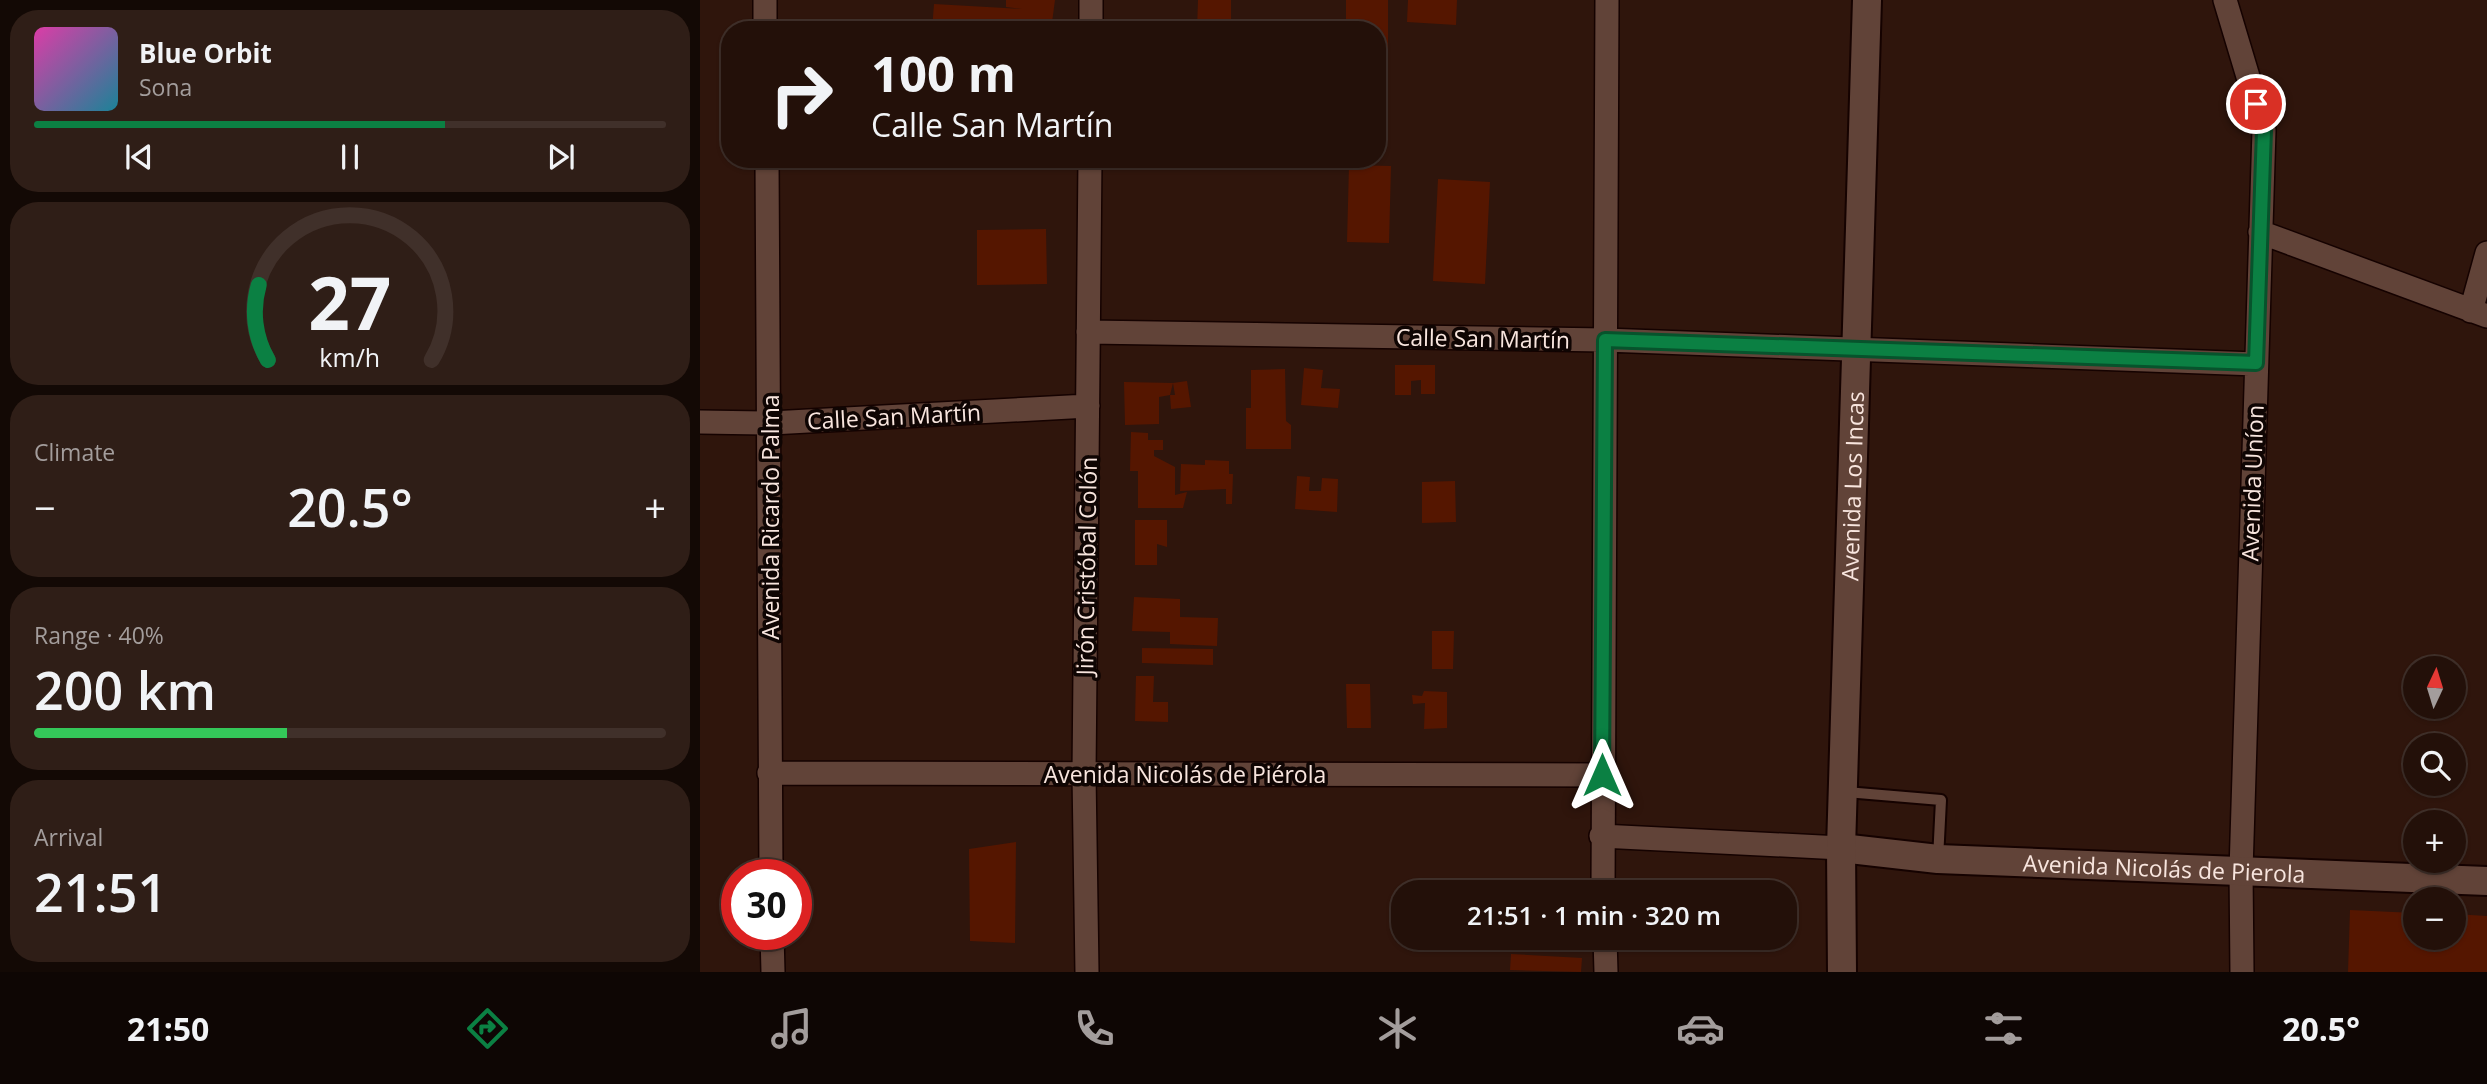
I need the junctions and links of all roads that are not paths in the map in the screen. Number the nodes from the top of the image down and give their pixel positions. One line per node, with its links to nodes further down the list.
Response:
1 (765, 0): 6 (street)
2 (1091, 0): 7 (street)
3 (1607, 0): 14 (street)
4 (1867, 0): 15 (street, Avenida Los Incas)
5 (2225, 0): 10 (street, Avenida Uníon)
6 (765, 21)
7 (1091, 21)
8 (767, 168): 19 (street, Avenida Ricardo Palma)
9 (1090, 168): 13 (street, Jirón Cristóbal Colón)
10 (2260, 232): 12 (street); 16 (street, Avenida Uníon)
11 (2487, 253): 12 (street)
12 (2479, 313)
13 (1088, 332): 14 (street, Calle San Martín); 17 (street, Jirón Cristóbal Colón)
14 (1605, 340): 15 (street, Calle San Martín); 22 (street)
15 (1856, 349): 16 (street, Calle San Martín); 23 (street, Avenida Los Incas)
16 (2256, 363): 28 (street, Avenida Uníon)
17 (1088, 406): 19 (street, Calle San Martín); 21 (street, Jirón Cristóbal Colón)
18 (700, 422): 19 (street, Calle San Martín)
19 (771, 423): 20 (street, Avenida Ricardo Palma)
20 (768, 773): 21 (street, Avenida Nicolás de Piérola); 26 (street, Avenida Ricardo Palma)
21 (1084, 774): 22 (street, Avenida Nicolás de Piérola); 34 (street, Jirón Cristóbal Colón)
22 (1602, 775): 24 (street)
23 (1843, 792): 25 (street, Avenida Los Incas); 27 (lane)
24 (1601, 836): 25 (street); 29 (street)
25 (1841, 848): 27 (street, Avenida Nicolás de Pierola); 36 (street, Avenida Los Incas)
26 (771, 859)
27 (1938, 859): 28 (street, Avenida Nicolás de Pierola)
28 (2241, 871): 30 (street, Avenida Nicolás de Pierola); 37 (street, Avenida Uníon)
29 (1603, 880)
30 (2487, 881)
31 (772, 950): 33 (street)
32 (1605, 950): 35 (street)
33 (773, 972)
34 (1087, 972)
35 (1606, 972)
36 (1842, 972)
37 (2242, 972)

